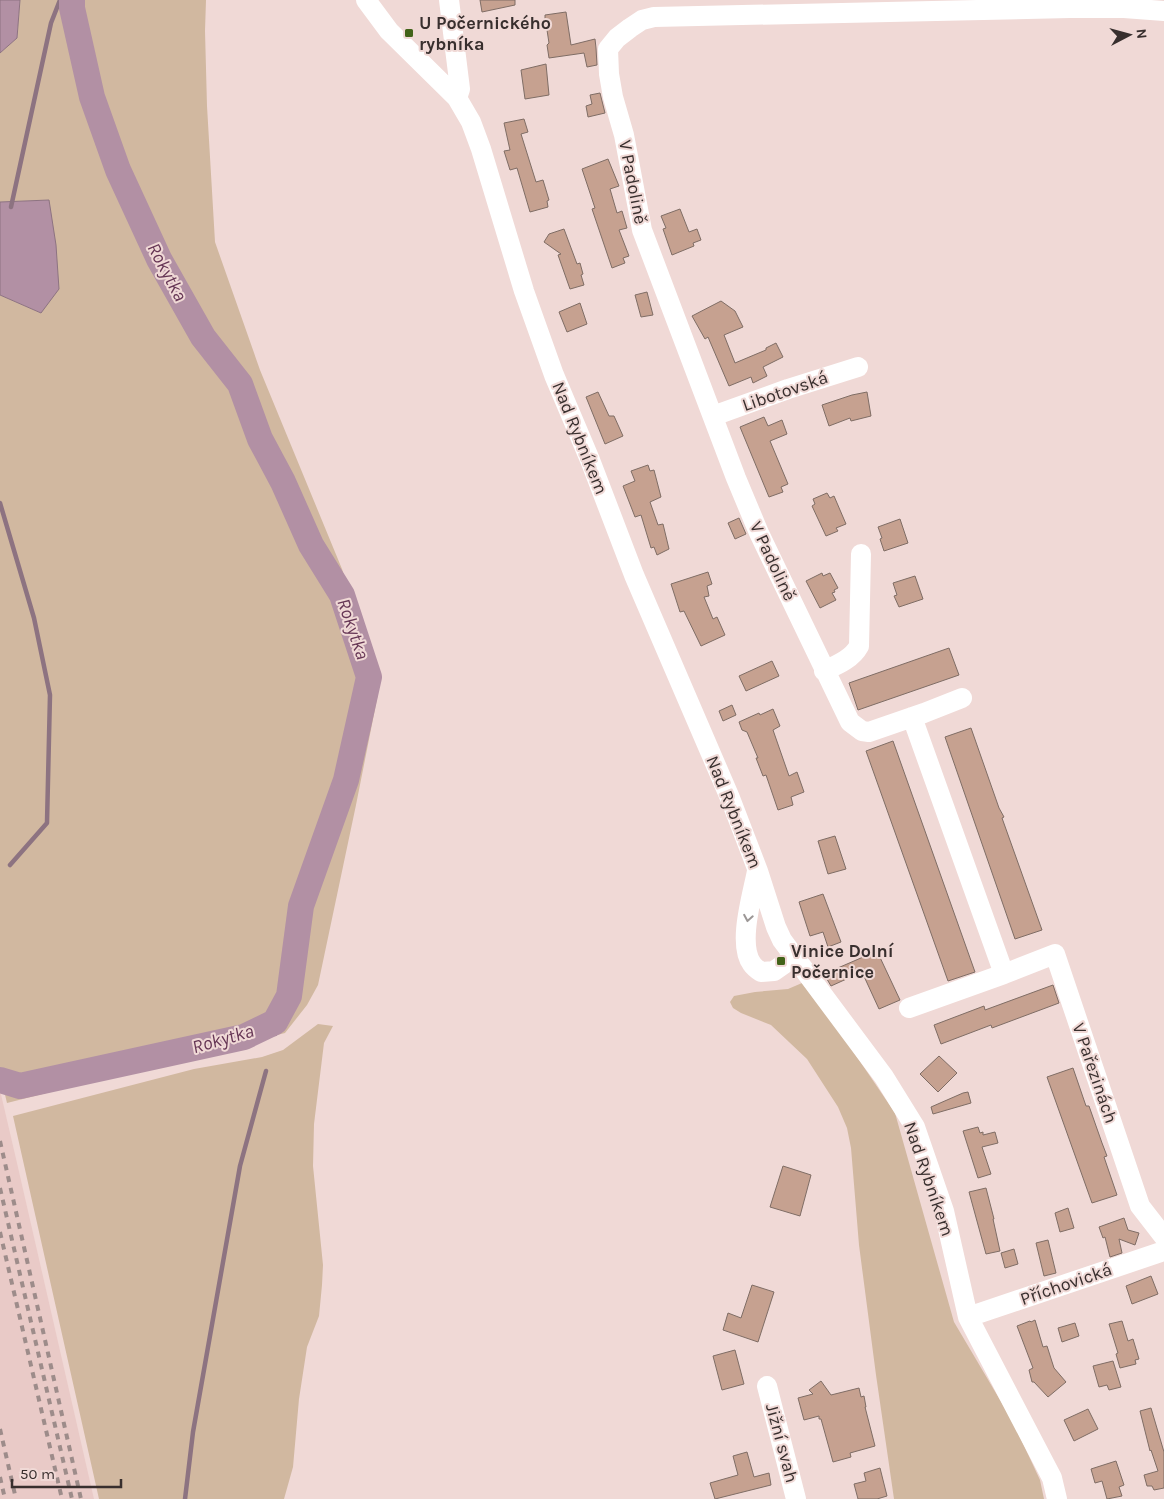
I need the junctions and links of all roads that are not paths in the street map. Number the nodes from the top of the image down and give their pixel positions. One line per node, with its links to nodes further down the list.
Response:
1 (366, 0): 5 (street, Nad Rybníkem)
2 (449, 0): 4 (street)
3 (1164, 11): 8 (street, V Padolině)
4 (455, 54): 5 (street); 6 (street)
5 (429, 69): 6 (street, Nad Rybníkem)
6 (457, 98): 13 (street, Nad Rybníkem)
7 (858, 367): 8 (street, Libotovská)
8 (713, 416): 10 (street, V Padolině)
9 (861, 554): 10 (street)
10 (824, 670): 12 (street, V Padolině)
11 (962, 698): 12 (street, V Padolině)
12 (912, 717): 15 (street)
13 (758, 870): 14 (street, Nad Rybníkem); 14 (street, one-way to 14)
14 (794, 956): 19 (street, Nad Rybníkem)
15 (1004, 974): 16 (street, V Pařezinách); 17 (street, V Pařezinách)
16 (909, 1008)
17 (1164, 1237)
18 (1164, 1251): 19 (street, Příchovická)
19 (968, 1317): 22 (street, Nad Rybníkem)
20 (767, 1386): 21 (street, Jižní svah)
21 (796, 1499)
22 (1057, 1499)

